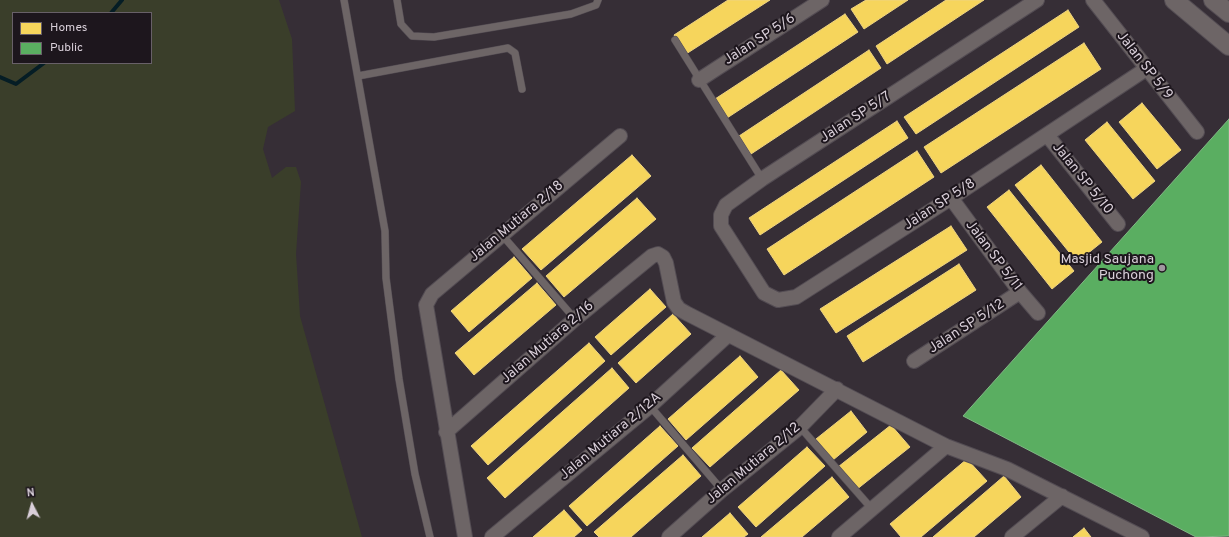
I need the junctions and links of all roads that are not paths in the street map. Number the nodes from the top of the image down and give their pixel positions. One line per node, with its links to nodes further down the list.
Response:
1 (344, 0): 13 (lane)
2 (397, 0): 3 (lane)
3 (598, 0)
4 (822, 0): 14 (street, Jalan SP 5/6)
5 (1037, 0): 19 (street, Jalan SP 5/7)
6 (1093, 0): 12 (street, Jalan SP 5/9)
7 (1174, 0): 11 (street)
8 (1213, 0): 9 (street)
9 (1229, 13)
10 (675, 40): 14 (lane)
11 (1229, 46)
12 (1146, 69): 16 (street, Jalan SP 5/9); 17 (street, Jalan SP 5/8)
13 (358, 76): 15 (lane); 37 (lane)
14 (698, 80): 19 (lane)
15 (522, 89)
16 (1197, 132)
17 (1047, 135): 20 (street, Jalan SP 5/8); 21 (street, Jalan SP 5/10)
18 (620, 136): 22 (street, Jalan Mutiara 2/18)
19 (762, 179): 23 (street, Jalan SP 5/7)
20 (951, 198): 23 (street, Jalan SP 5/8); 24 (street, Jalan SP 5/11)
21 (1118, 224)
22 (502, 235): 26 (lane); 32 (street, Jalan Mutiara 2/18)
23 (741, 257)
24 (1020, 292): 25 (street, Jalan SP 5/11); 28 (street, Jalan SP 5/12)
25 (1038, 313)
26 (575, 319): 27 (street, Jalan Mutiara 2/16); 32 (street, Jalan Mutiara 2/16)
27 (728, 335): 29 (street); 30 (street, Jalan Mutiara 2/12A)
28 (914, 361)
29 (837, 390): 31 (street, Jalan Mutiara 2/12); 33 (street)
30 (650, 406): 34 (lane); 39 (street, Jalan Mutiara 2/12A)
31 (800, 426): 34 (street, Jalan Mutiara 2/12); 36 (lane)
32 (446, 432): 38 (street)
33 (946, 446): 35 (street); 36 (street)
34 (722, 490): 40 (street, Jalan Mutiara 2/12)
35 (1062, 496): 42 (street); 43 (street)
36 (872, 509): 41 (street)
37 (430, 537)
38 (464, 537)
39 (492, 537)
40 (668, 537)
41 (839, 537)
42 (1012, 537)
43 (1142, 537)

